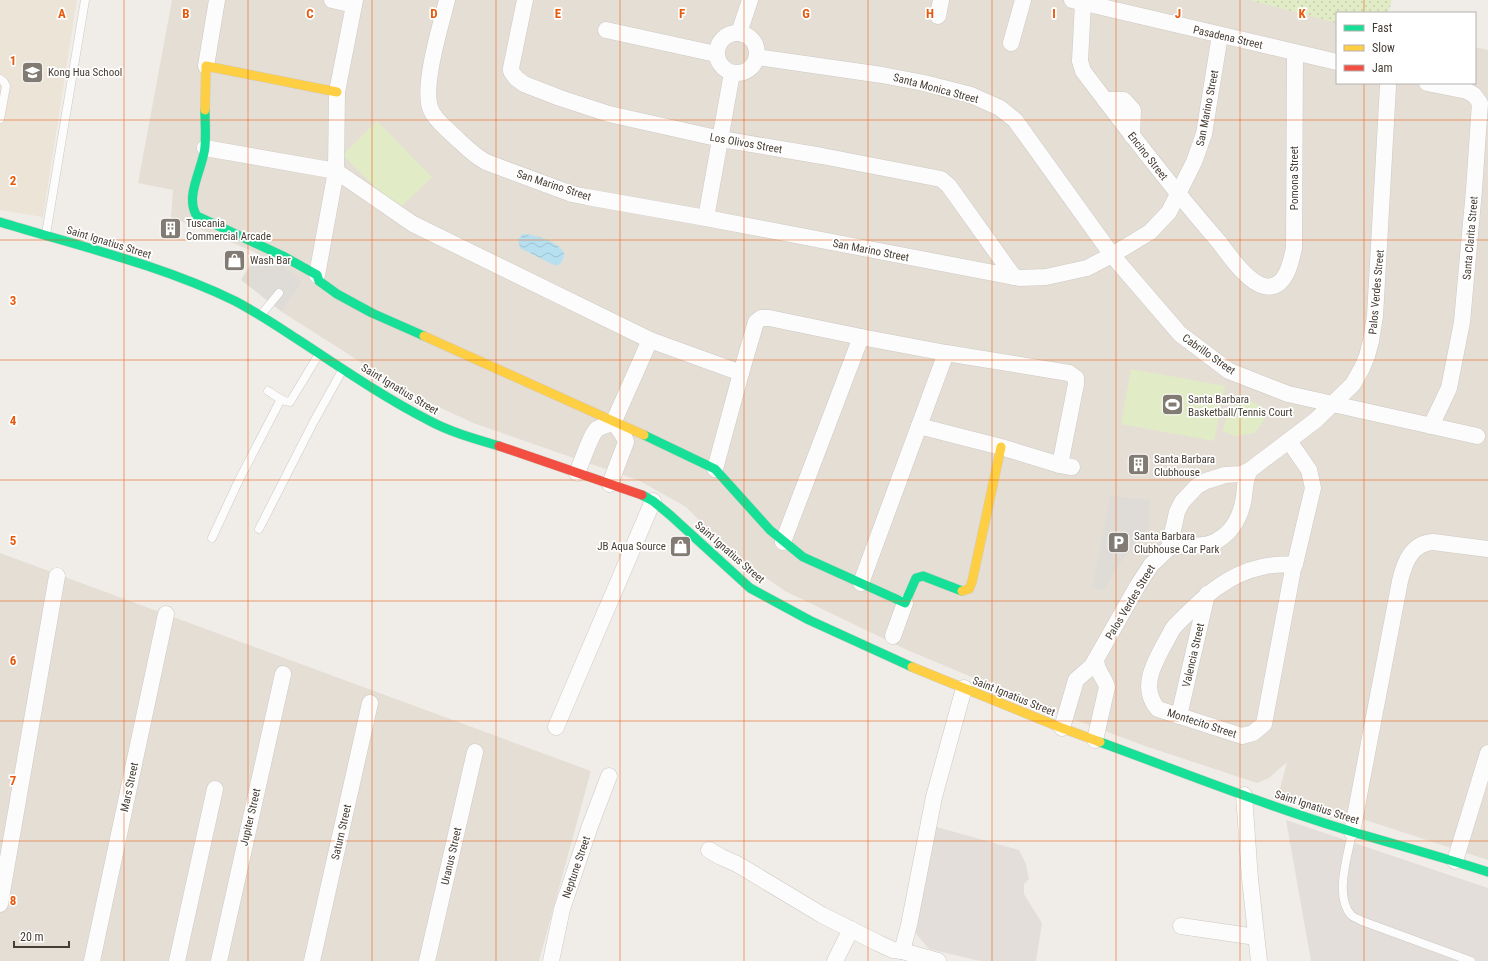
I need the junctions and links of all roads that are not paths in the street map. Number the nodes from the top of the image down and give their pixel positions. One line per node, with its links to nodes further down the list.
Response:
1 (85, 0): 33 (lane)
2 (217, 0): 20 (street)
3 (332, 0): 10 (street)
4 (447, 0): 31 (street, San Marino Street)
5 (525, 0): 27 (street, Los Olivos Street)
6 (750, 0): 13 (street)
7 (941, 0): 11 (street)
8 (1023, 0): 15 (street)
9 (1077, 1): 14 (street, Pasadena Street); 30 (street, Encino Street)
10 (355, 2): 25 (street)
11 (938, 16)
12 (606, 30): 17 (street)
13 (739, 33): 17 (street); 18 (street)
14 (1220, 35): 16 (street, Pasadena Street); 30 (street, San Marino Street)
15 (1011, 43)
16 (1295, 53): 19 (street, Pasadena Street); 37 (street, Pomona Street)
17 (716, 54): 21 (street)
18 (757, 57): 21 (street); 34 (street, Santa Monica Street)
19 (1336, 62)
20 (206, 66): 25 (street); 28 (street)
21 (732, 73): 27 (street)
22 (0, 79): 26 (lane)
23 (1390, 84): 48 (street, Palos Verdes Street)
24 (1432, 84): 51 (street, Santa Clarita Street)
25 (337, 92): 29 (street)
26 (0, 119)
27 (721, 139): 31 (street); 36 (street, Los Olivos Street)
28 (205, 148): 29 (street); 35 (street)
29 (336, 171): 35 (street); 41 (street)
30 (1178, 195): 34 (street, San Marino Street); 37 (street, Encino Street)
31 (706, 218): 36 (street, San Marino Street)
32 (0, 222): 33 (street, Saint Ignatius Street)
33 (46, 235): 39 (street, Saint Ignatius Street)
34 (1112, 255): 36 (street, San Marino Street); 48 (street, Cabrillo Street)
35 (316, 275): 49 (street)
36 (1014, 277)
37 (1264, 286)
38 (279, 293): 39 (lane)
39 (260, 316): 43 (street, Saint Ignatius Street)
40 (861, 337): 42 (street); 45 (street); 62 (street)
41 (650, 340): 45 (street); 49 (street)
42 (946, 353): 50 (street); 54 (street)
43 (320, 354): 44 (street, Saint Ignatius Street); 47 (lane)
44 (344, 369): 57 (street, Saint Ignatius Street); 60 (lane)
45 (741, 373): 55 (street)
46 (268, 391): 47 (lane)
47 (280, 399): 61 (lane)
48 (1333, 404): 51 (street, Cabrillo Street); 53 (street, Palos Verdes Street)
49 (614, 421): 55 (street); 57 (street); 58 (street)
50 (919, 426): 54 (street); 67 (street)
51 (1431, 426): 52 (street, Cabrillo Street)
52 (1477, 436)
53 (1289, 441): 56 (street, Palos Verdes Street); 65 (street, Montecito Street)
54 (1001, 447): 69 (street)
55 (716, 469): 62 (street)
56 (1250, 470): 63 (street, Palos Verdes Street); 63 (street)
57 (577, 472): 58 (street, Saint Ignatius Street)
58 (610, 484): 59 (street, Saint Ignatius Street)
59 (653, 501): 74 (street, Saint Ignatius Street); 77 (street)
60 (259, 529)
61 (212, 538)
62 (783, 542): 67 (street)
63 (1169, 548): 72 (street, Palos Verdes Street)
64 (1488, 550): 85 (street)
65 (1295, 564): 68 (street, Montecito Street); 76 (street, Montecito Street)
66 (57, 576): 89 (street)
67 (861, 583): 69 (street)
68 (1207, 594): 76 (street, Valencia Street); 76 (street, Montecito Street)
69 (905, 603): 71 (street)
70 (166, 614): 94 (street, Mars Street)
71 (893, 636)
72 (1096, 659): 78 (street, Palos Verdes Street); 79 (street)
73 (283, 674): 96 (street, Jupiter Street)
74 (964, 688): 78 (street, Saint Ignatius Street); 93 (street)
75 (370, 703): 97 (street, Saturn Street)
76 (1179, 716)
77 (556, 727)
78 (1062, 728): 79 (street, Saint Ignatius Street)
79 (1095, 740): 84 (street, Saint Ignatius Street)
80 (475, 752): 98 (street, Uranus Street)
81 (1488, 753): 87 (street)
82 (610, 776): 99 (street, Neptune Street)
83 (215, 789): 95 (street)
84 (1244, 795): 85 (street, Saint Ignatius Street); 92 (street)
85 (1352, 832): 87 (street, Saint Ignatius Street); 103 (lane)
86 (709, 850): 91 (street)
87 (1455, 861): 88 (street, Saint Ignatius Street)
88 (1488, 872)
89 (0, 904)
90 (1181, 926): 92 (street)
91 (851, 929): 93 (street); 100 (street)
92 (1256, 937): 102 (street)
93 (894, 954): 101 (street)
94 (92, 961)
95 (177, 961)
96 (219, 961)
97 (312, 961)
98 (427, 961)
99 (551, 961)
100 (835, 961)
101 (938, 961)
102 (1259, 961)
103 (1471, 961)

